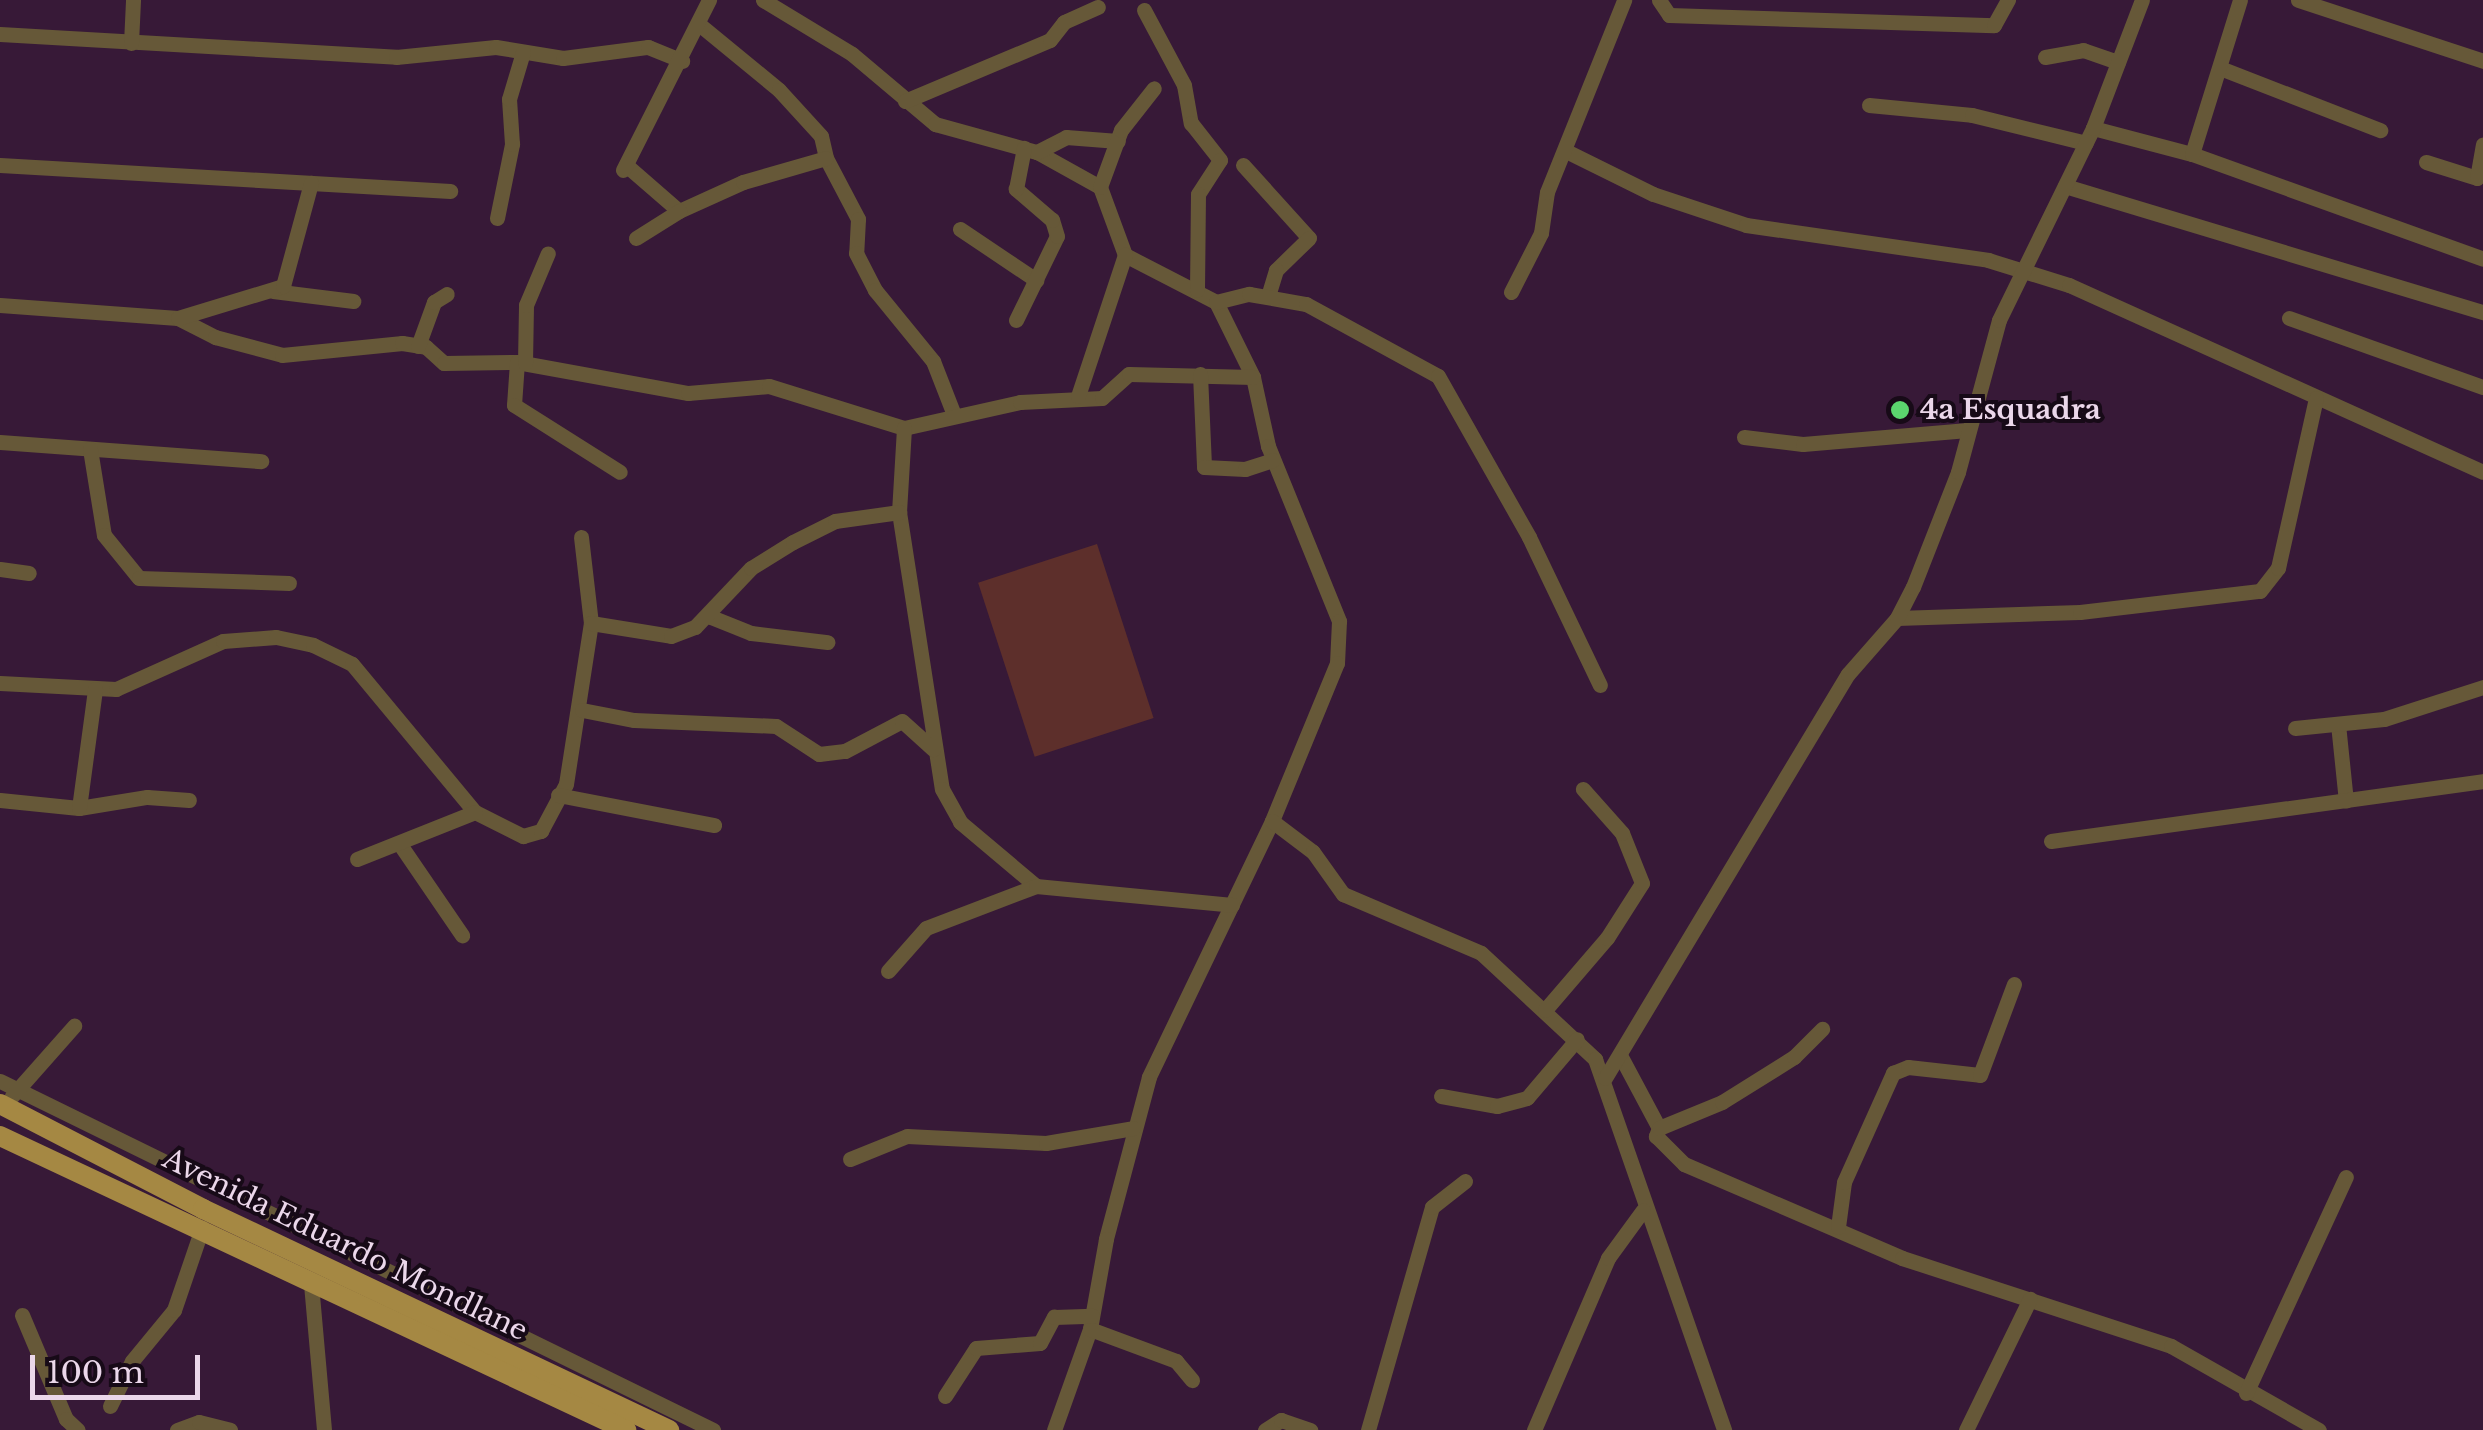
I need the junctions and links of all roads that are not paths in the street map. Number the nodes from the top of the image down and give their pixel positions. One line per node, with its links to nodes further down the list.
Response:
1 (133, 0): 14 (street)
2 (709, 0): 12 (street)
3 (763, 0): 22 (street)
4 (1624, 0): 29 (street)
5 (1659, 0): 6 (street)
6 (2008, 0)
7 (2142, 0): 18 (street)
8 (2240, 0): 20 (street)
9 (2298, 0): 19 (street)
10 (1098, 7): 22 (street)
11 (1144, 10): 49 (street)
12 (700, 25): 17 (street); 31 (street)
13 (0, 34): 14 (street)
14 (131, 42): 15 (street)
15 (523, 52): 17 (street); 41 (street)
16 (2045, 57): 18 (street)
17 (682, 61): 40 (street)
18 (2118, 62): 25 (street)
19 (2483, 62)
20 (2220, 68): 24 (street); 30 (street)
21 (1154, 88): 26 (street)
22 (905, 100): 28 (street)
23 (1869, 105): 25 (street)
24 (2380, 130)
25 (2089, 136): 30 (street); 37 (street)
26 (1118, 141): 28 (street); 38 (street)
27 (2483, 145): 35 (street)
28 (1031, 150): 38 (street); 48 (street)
29 (1566, 151): 47 (street); 51 (street)
30 (2192, 154): 46 (street)
31 (826, 158): 40 (street); 68 (street)
32 (2426, 162): 35 (street)
33 (0, 165): 36 (street)
34 (1243, 165): 53 (street)
35 (2480, 179)
36 (310, 184): 39 (street); 50 (street)
37 (2066, 186): 47 (street); 57 (street)
38 (1100, 188): 45 (street)
39 (450, 190)
40 (679, 211): 43 (street)
41 (497, 218)
42 (960, 228): 48 (street)
43 (636, 238)
44 (548, 254): 62 (street)
45 (1125, 254): 49 (street); 66 (street)
46 (2483, 259)
47 (2022, 269): 67 (street); 70 (street)
48 (1036, 280): 60 (street)
49 (1197, 290): 55 (street)
50 (273, 291): 54 (street); 58 (street)
51 (1511, 292)
52 (448, 294): 61 (street)
53 (1268, 296): 55 (street); 88 (street)
54 (353, 301)
55 (1216, 302): 64 (street)
56 (0, 305): 58 (street)
57 (2483, 312)
58 (178, 318): 61 (street)
59 (2288, 318): 65 (street)
60 (1016, 320)
61 (418, 346): 62 (street)
62 (521, 363): 69 (street); 76 (street)
63 (1200, 374): 64 (street); 66 (street); 74 (street)
64 (1253, 377): 74 (street)
65 (2483, 387)
66 (1078, 396): 68 (street)
67 (2316, 398): 77 (street); 84 (street)
68 (954, 415): 69 (street)
69 (904, 428): 78 (street)
70 (1967, 430): 71 (street); 84 (street)
71 (1744, 437)
72 (0, 442): 73 (street)
73 (90, 449): 75 (street); 82 (street)
74 (1273, 460): 103 (street)
75 (261, 462)
76 (620, 472)
77 (2483, 472)
78 (899, 512): 83 (street); 94 (street)
79 (581, 538): 85 (street)
80 (0, 569): 81 (street)
81 (29, 573)
82 (290, 583)
83 (711, 618): 85 (street); 86 (street)
84 (1897, 618): 117 (street)
85 (590, 623): 91 (street)
86 (828, 642)
87 (0, 682): 90 (street)
88 (1600, 684)
89 (2483, 688): 92 (street)
90 (94, 689): 101 (street); 102 (street)
91 (582, 710): 94 (street); 97 (street)
92 (2338, 724): 93 (street); 100 (street)
93 (2295, 728)
94 (933, 750): 108 (street)
95 (2483, 781): 100 (street)
96 (1583, 789): 113 (street)
97 (558, 795): 102 (street); 104 (street)
98 (0, 800): 101 (street)
99 (188, 800): 101 (street)
100 (2346, 801): 105 (street)
101 (79, 808)
102 (475, 812): 106 (street)
103 (1272, 821): 109 (street); 113 (street)
104 (714, 826)
105 (2051, 841)
106 (399, 843): 107 (street); 110 (street)
107 (358, 860)
108 (1036, 886): 109 (street); 111 (street)
109 (1232, 905): 122 (street)
110 (462, 935)
111 (888, 971)
112 (2014, 984): 129 (street)
113 (1545, 1010): 116 (street)
114 (74, 1026): 121 (street)
115 (1822, 1029): 123 (street)
116 (1577, 1039): 118 (street); 120 (street)
117 (1620, 1054): 118 (street); 123 (street)
118 (1605, 1078): 128 (street)
119 (0, 1082): 121 (street)
120 (1442, 1096)
121 (7, 1100): 144 (main road, Avenida Eduardo Mondlane); 145 (street)
122 (1133, 1128): 125 (street); 134 (street)
123 (1659, 1128): 129 (street)
124 (0, 1136): 130 (main road, Avenida Eduardo Mondlane)
125 (850, 1159)
126 (2346, 1177): 136 (street)
127 (1465, 1180): 149 (street)
128 (1644, 1210): 150 (street); 151 (street)
129 (1838, 1227): 132 (street)
130 (202, 1228): 131 (main road, Avenida Eduardo Mondlane); 138 (street)
131 (311, 1284): 142 (street); 143 (main road, Avenida Eduardo Mondlane)
132 (2030, 1299): 136 (street); 152 (street)
133 (22, 1315): 139 (street)
134 (1091, 1322): 135 (street); 137 (street); 146 (street)
135 (1192, 1380)
136 (2246, 1393): 153 (street)
137 (945, 1396)
138 (110, 1406)
139 (78, 1430)
140 (177, 1430): 141 (street)
141 (230, 1430)
142 (324, 1430)
143 (626, 1430)
144 (668, 1430)
145 (713, 1430)
146 (1054, 1430)
147 (1265, 1430): 148 (street)
148 (1310, 1430)
149 (1368, 1430)
150 (1534, 1430)
151 (1724, 1430)
152 (1966, 1430)
153 (2318, 1430)

